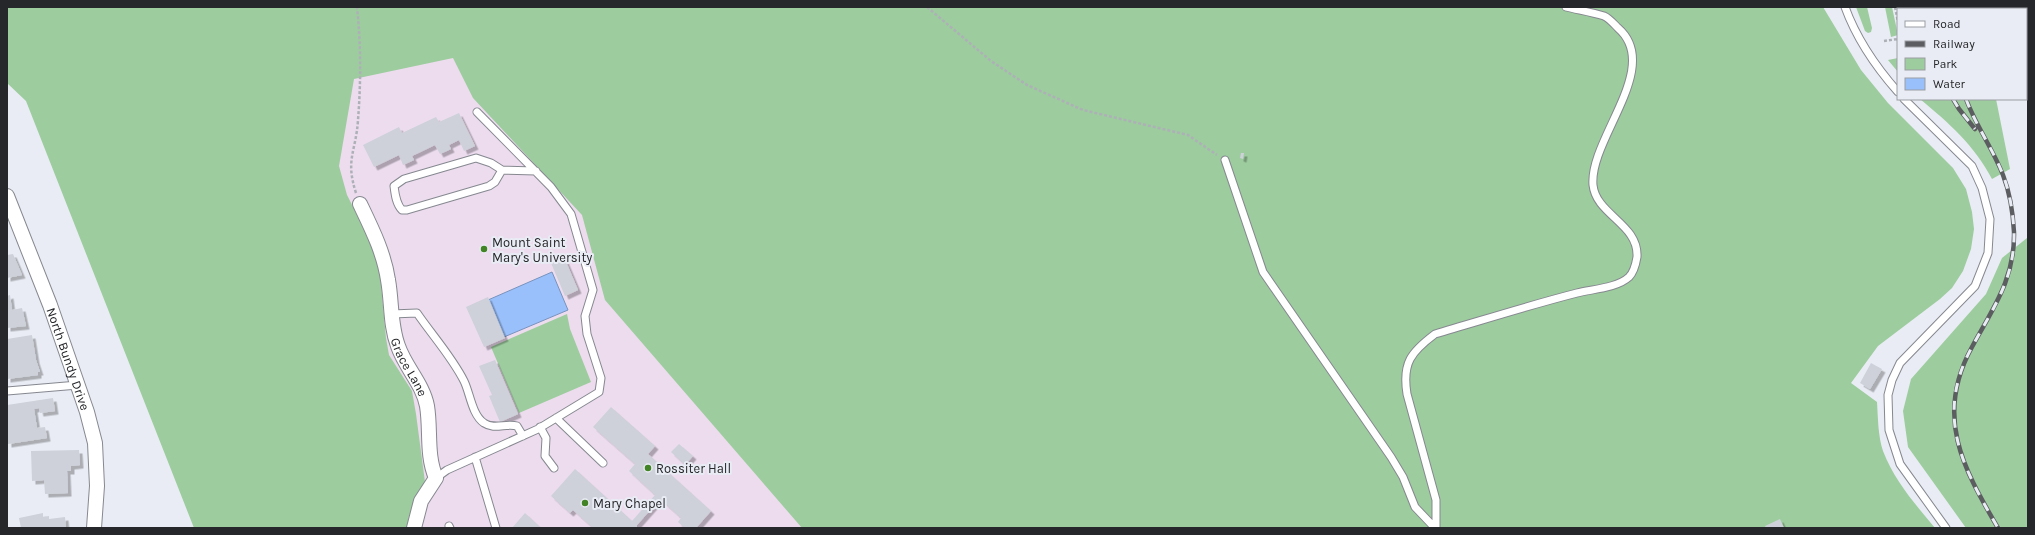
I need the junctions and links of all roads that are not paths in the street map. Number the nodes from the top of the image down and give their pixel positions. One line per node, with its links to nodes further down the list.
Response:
1 (1566, 7): 24 (lane)
2 (1845, 7): 3 (lane)
3 (1897, 91)
4 (1905, 100): 25 (lane)
5 (477, 112): 8 (lane)
6 (1225, 160): 24 (lane)
7 (502, 170): 7 (lane); 8 (lane)
8 (536, 171): 14 (lane)
9 (7, 196): 12 (street, North Bundy Drive)
10 (360, 204): 11 (street, Grace Lane)
11 (392, 314): 16 (lane); 20 (street, Grace Lane)
12 (78, 385): 13 (lane); 21 (street, North Bundy Drive)
13 (7, 391)
14 (556, 418): 15 (lane); 18 (lane)
15 (540, 428): 16 (lane); 19 (lane)
16 (523, 436): 17 (lane)
17 (475, 457): 20 (lane); 23 (lane)
18 (603, 463)
19 (554, 468)
20 (436, 478): 22 (street)
21 (94, 528)
22 (414, 528)
23 (496, 528)
24 (1436, 528)
25 (1946, 528)

